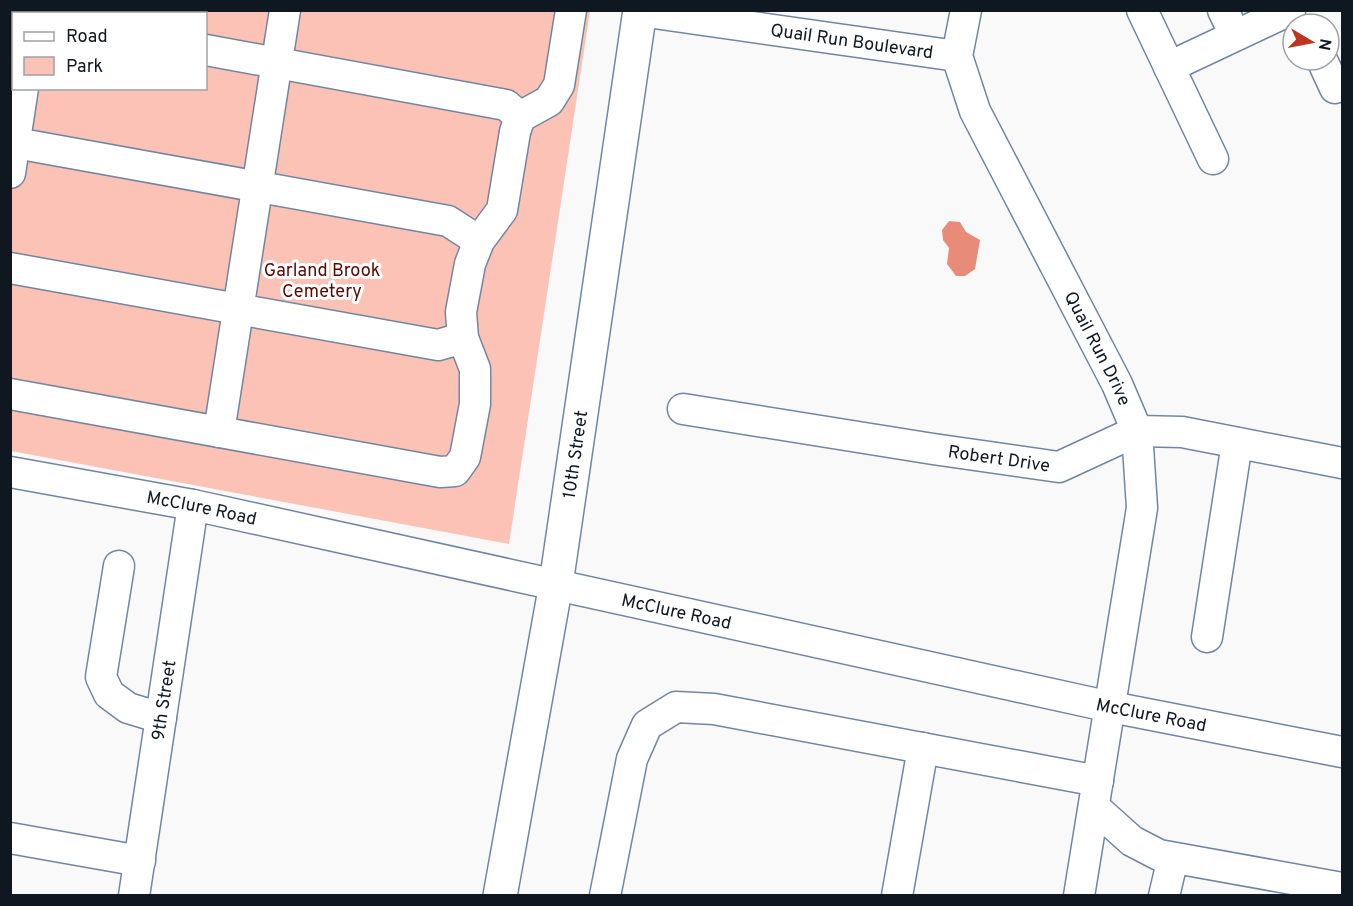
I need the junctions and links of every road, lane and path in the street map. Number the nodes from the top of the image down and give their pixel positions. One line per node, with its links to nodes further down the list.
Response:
1 (285, 10): 10 (street)
2 (571, 10): 15 (street)
3 (966, 10): 9 (street, Quail Run Drive)
4 (1142, 10): 11 (street)
5 (1290, 10): 7 (street)
6 (640, 11): 9 (street, Quail Run Boulevard); 33 (main road, 10th Street)
7 (1229, 23): 11 (street)
8 (207, 50): 10 (street)
9 (957, 56): 26 (street, Quail Run Drive)
10 (277, 63): 15 (street); 19 (street)
11 (1169, 67): 17 (street)
12 (1328, 72): 13 (street)
13 (1335, 88)
14 (23, 90): 16 (street)
15 (520, 117): 20 (street)
16 (13, 142): 18 (street); 19 (street)
17 (1214, 159)
18 (10, 173)
19 (258, 185): 20 (street); 22 (street)
20 (478, 241): 23 (street)
21 (10, 268): 22 (street)
22 (239, 309): 23 (street); 27 (street)
23 (463, 338): 27 (street)
24 (10, 394): 27 (street)
25 (683, 409): 26 (street, Robert Drive)
26 (1137, 431): 28 (street, Robert Drive); 35 (street, Quail Run Drive)
27 (219, 432)
28 (1238, 443): 29 (street, Robert Drive); 34 (street)
29 (1342, 463)
30 (10, 472): 31 (street, McClure Road)
31 (193, 505): 33 (street, McClure Road); 36 (street, 9th Street)
32 (119, 566): 36 (street)
33 (556, 584): 35 (street, McClure Road); 45 (main road, 10th Street)
34 (1207, 637)
35 (1111, 707): 38 (street, McClure Road); 39 (street, Quail Run Drive)
36 (161, 718): 42 (street, 9th Street)
37 (923, 748): 39 (street); 46 (street); 47 (street)
38 (1342, 752)
39 (1096, 794): 41 (street); 48 (street, Quail Run Drive)
40 (10, 838): 42 (street)
41 (1173, 858): 43 (street); 49 (street)
42 (140, 861): 44 (street, 9th Street)
43 (1342, 888)
44 (134, 896)
45 (500, 896)
46 (605, 896)
47 (897, 896)
48 (1079, 896)
49 (1164, 896)

